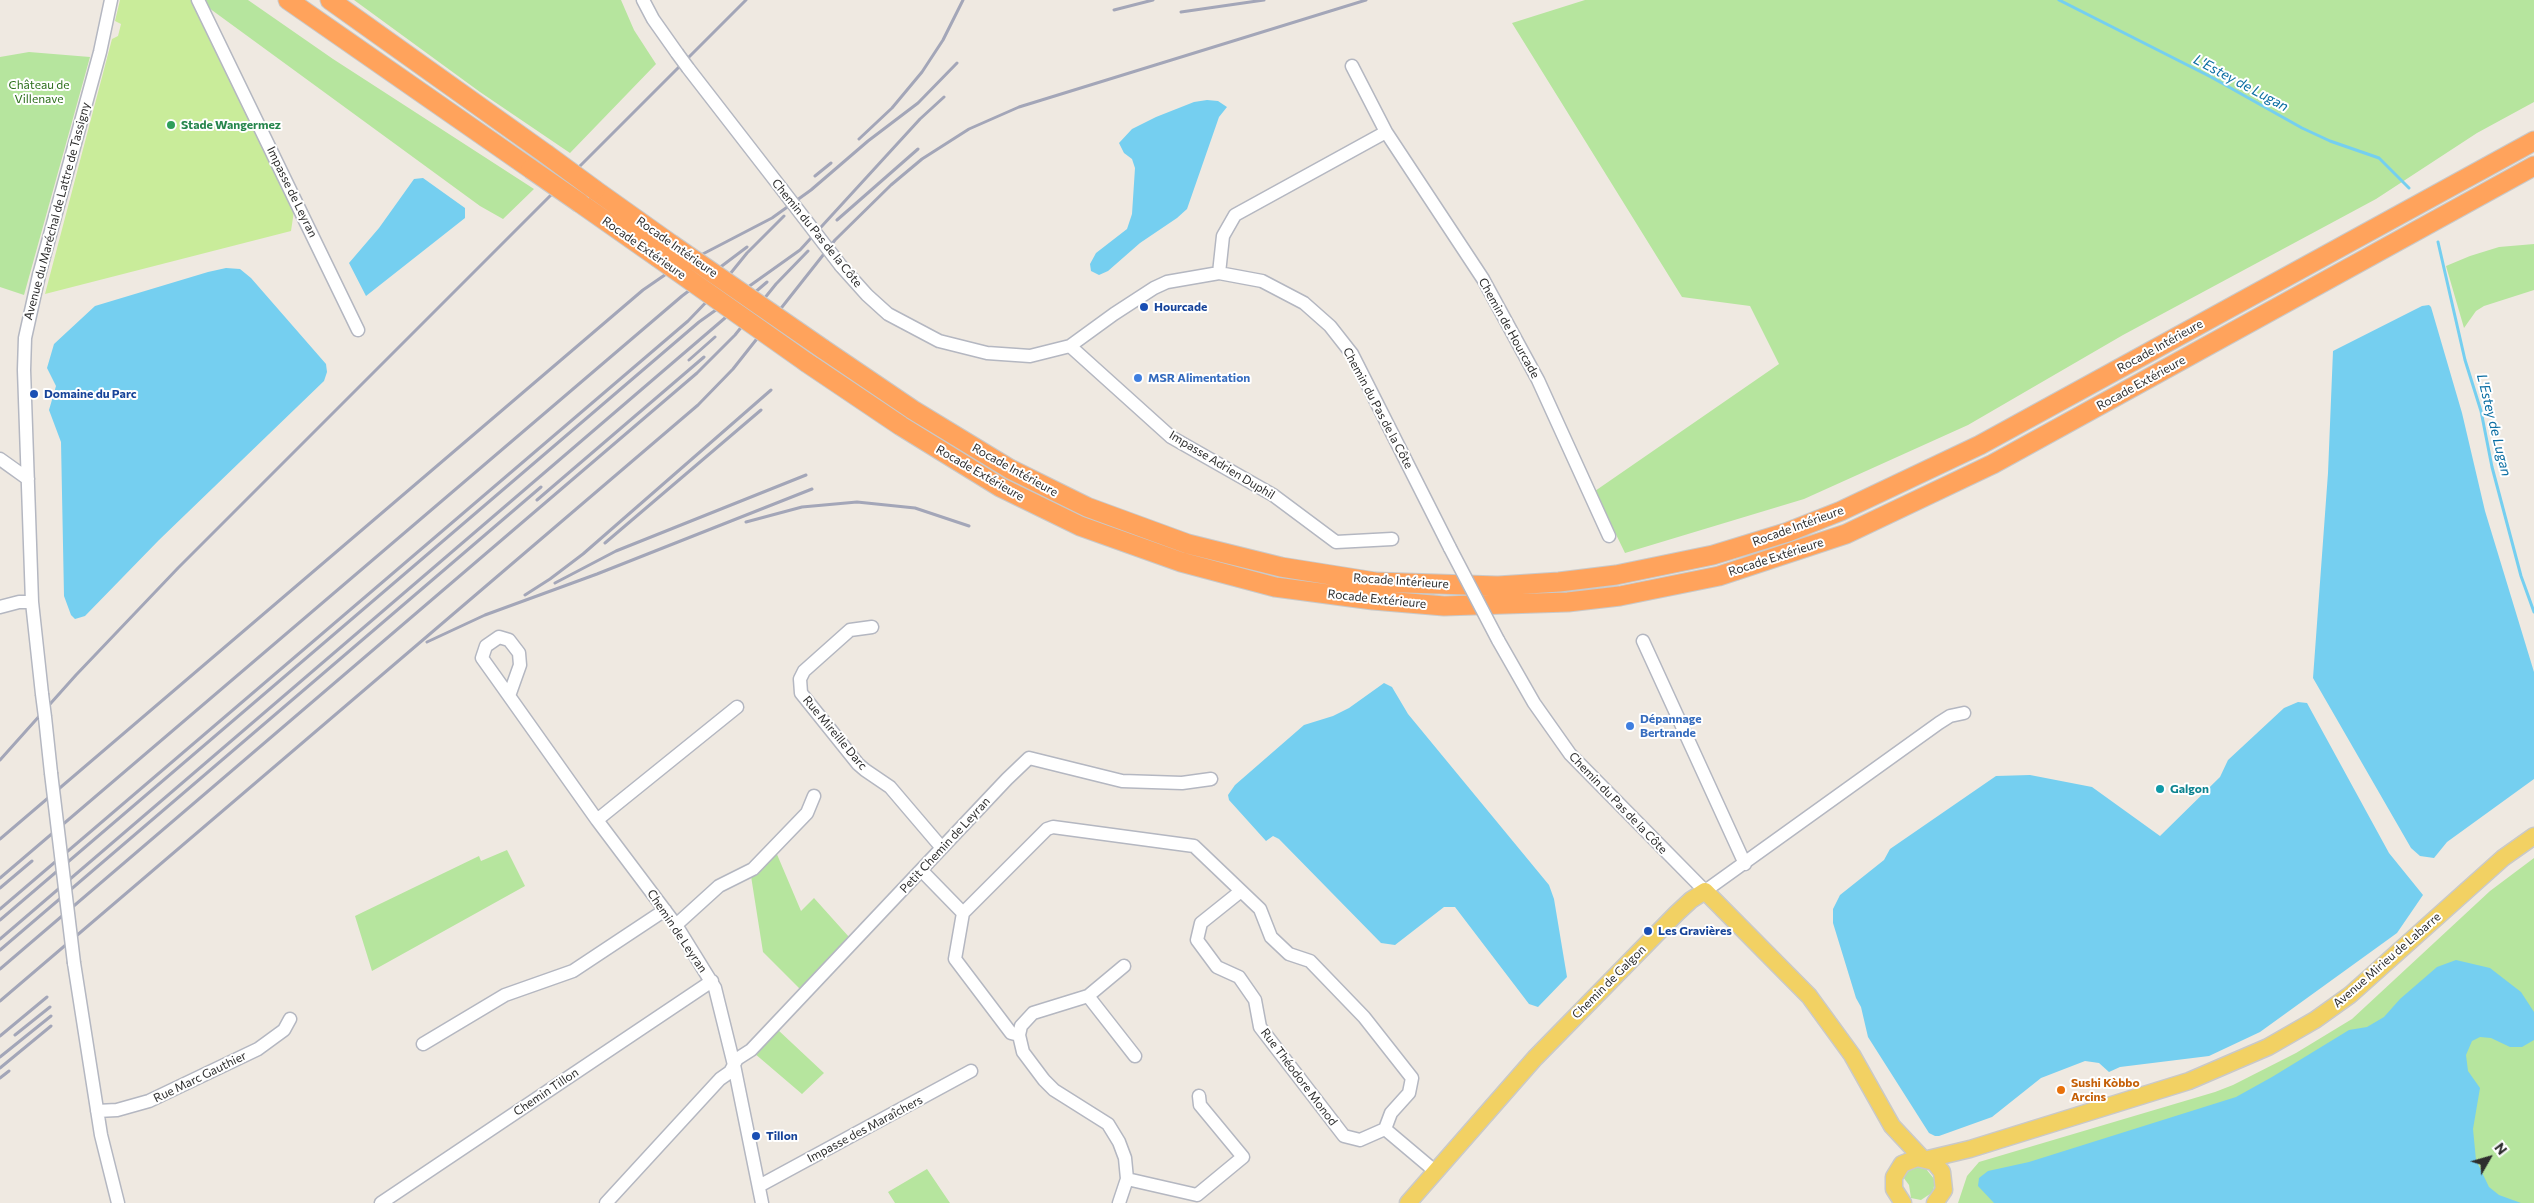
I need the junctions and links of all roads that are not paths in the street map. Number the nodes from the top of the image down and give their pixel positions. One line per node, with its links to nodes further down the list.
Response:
1 (111, 0): 14 (street, Avenue du Maréchal de Lattre de Tassigny)
2 (198, 0): 11 (street, Impasse de Leyran)
3 (288, 0): 9 (highway, Rocade Extérieure, bridge)
4 (330, 0): 8 (highway, Rocade Intérieure, bridge)
5 (644, 0): 12 (street, Chemin du Pas de la Côte, bridge)
6 (1352, 66): 7 (street, Chemin de Hourcade)
7 (1386, 132): 10 (street); 15 (street, Chemin de Hourcade)
8 (2534, 141)
9 (2534, 166)
10 (1219, 273): 12 (street, Chemin du Pas de la Côte); 32 (street, Chemin du Pas de la Côte, bridge)
11 (358, 330)
12 (1070, 346): 16 (street, Impasse Adrien Duphil)
13 (0, 459): 14 (street)
14 (28, 479): 17 (street, Avenue du Maréchal de Lattre de Tassigny)
15 (1609, 536)
16 (1392, 540)
17 (32, 602): 18 (street); 46 (street, Avenue du Maréchal de Lattre de Tassigny, bridge)
18 (0, 607)
19 (872, 627): 28 (street, Rue Mireille Darc)
20 (1643, 641): 29 (street)
21 (509, 696): 26 (street, Chemin de Leyran)
22 (737, 707): 26 (street)
23 (1964, 713): 29 (street, Chemin de Galgon)
24 (1211, 779): 28 (street, Petit Chemin de Leyran)
25 (814, 796): 35 (street)
26 (598, 820): 33 (street, Chemin de Leyran)
27 (2534, 836): 49 (main road, Avenue Mirieu de Labarre)
28 (942, 848): 30 (street, Petit Chemin de Leyran)
29 (1745, 864): 32 (street, Chemin de Galgon)
30 (922, 871): 34 (street); 43 (street, Petit Chemin de Leyran)
31 (1241, 891): 34 (street); 48 (street); 48 (street, Rue Théodore Monod)
32 (1704, 891): 47 (main road, Chemin du Pas de la Côte); 52 (main road, Chemin de Galgon)
33 (665, 910): 35 (street, Chemin de Leyran); 41 (street)
34 (963, 912): 40 (street)
35 (676, 926): 37 (street, Chemin de Leyran)
36 (1124, 966): 38 (street)
37 (712, 981): 43 (street, Chemin de Leyran); 59 (street, Chemin Tillon)
38 (1088, 996): 40 (street); 42 (street)
39 (290, 1019): 46 (street, Rue Marc Gauthier)
40 (1018, 1035): 53 (street)
41 (423, 1044)
42 (1135, 1056)
43 (734, 1065): 55 (street, Chemin de Leyran); 60 (street, Petit Chemin de Leyran)
44 (971, 1072): 55 (street, Impasse des Maraîchers)
45 (1199, 1096): 56 (street)
46 (97, 1111): 58 (street)
47 (1892, 1126): 50 (main road, Chemin du Pas de la Côte); 51 (main road, Chemin du Pas de la Côte)
48 (1385, 1129): 52 (street)
49 (1970, 1148): 50 (main road, Avenue Mirieu de Labarre); 54 (main road, Avenue Mirieu de Labarre)
50 (1925, 1158): 51 (main road, Avenue Mirieu de Labarre); 54 (main road, Chemin du Pas de la Côte)
51 (1898, 1168): 57 (main road, Chemin du Pas de la Côte)
52 (1436, 1172): 63 (main road, Chemin de Galgon)
53 (1127, 1179): 56 (street); 62 (street)
54 (1945, 1184): 64 (main road, Avenue Mirieu de Labarre)
55 (759, 1186): 61 (street, Chemin de Leyran)
56 (1199, 1199)
57 (1898, 1200)
58 (118, 1203)
59 (381, 1203)
60 (606, 1203)
61 (762, 1203)
62 (1119, 1203)
63 (1408, 1203)
64 (1935, 1203)

